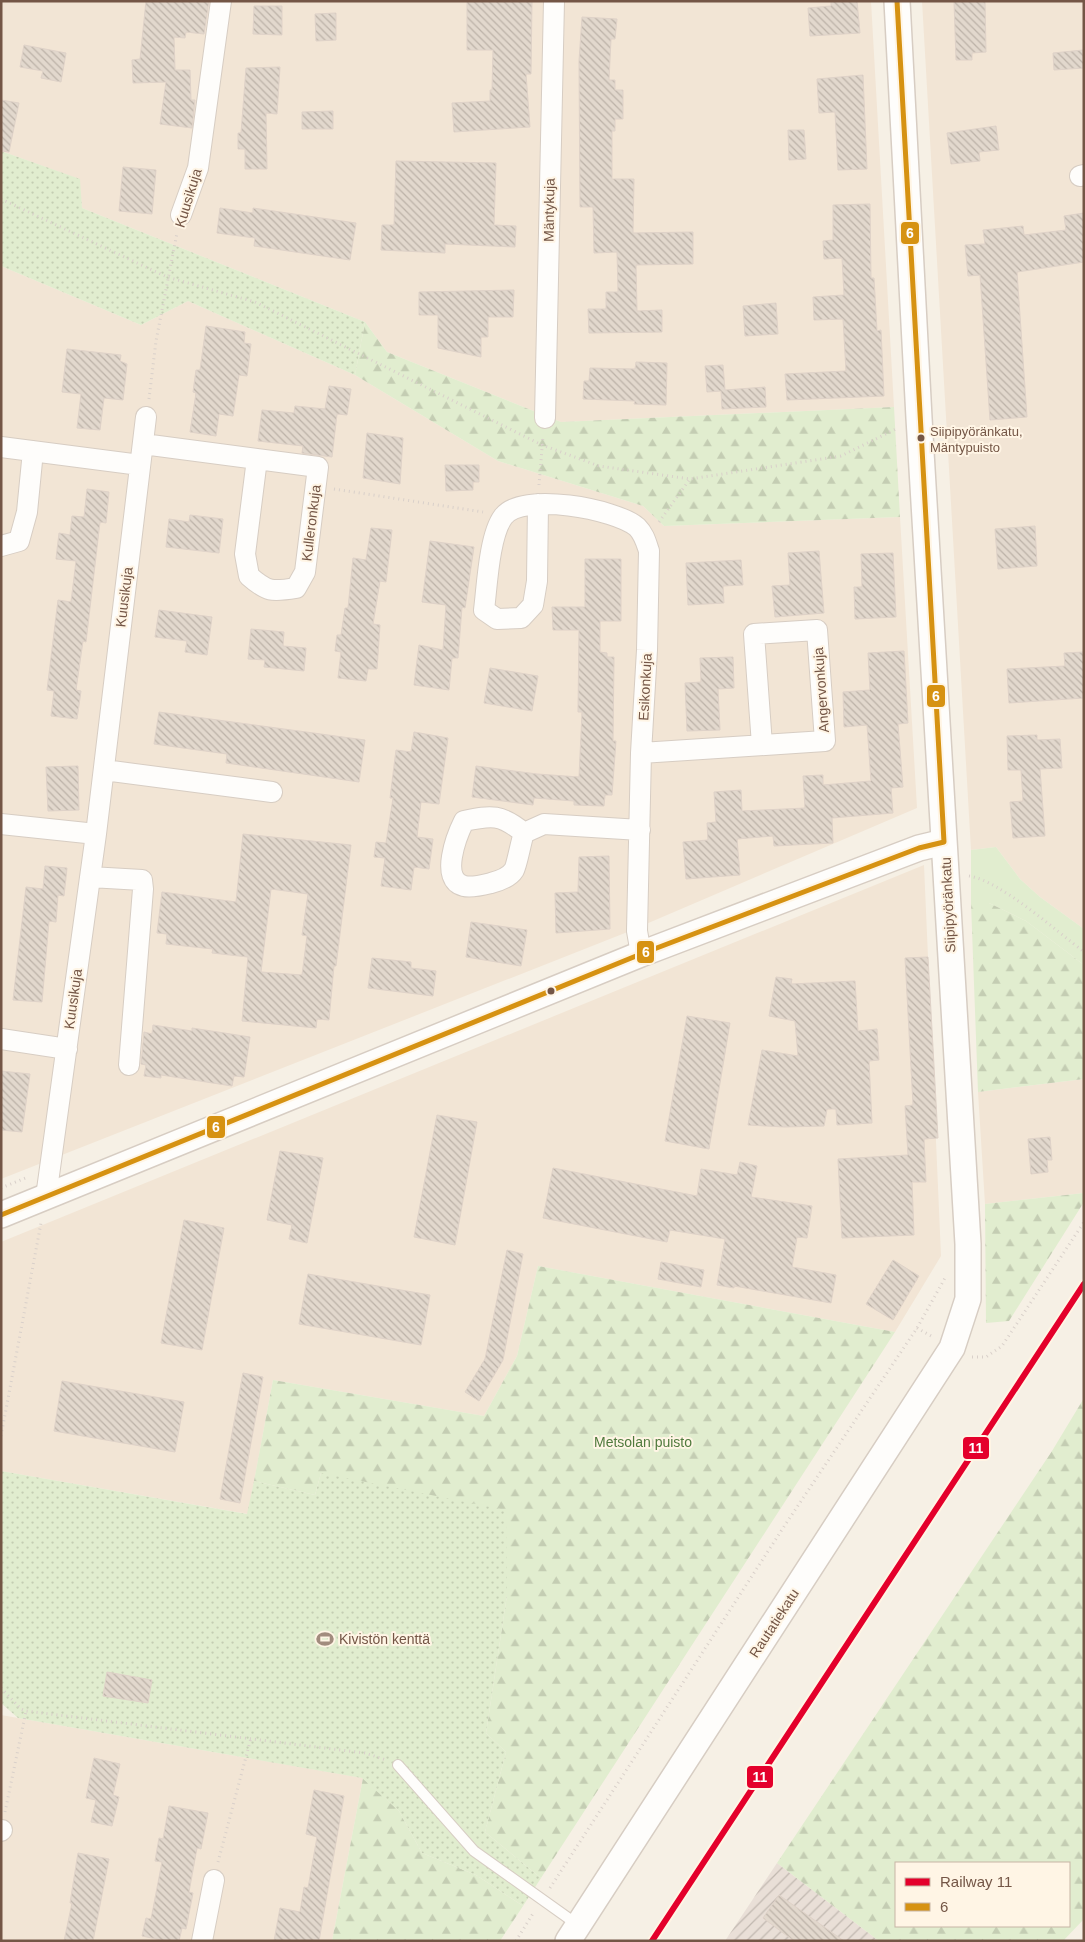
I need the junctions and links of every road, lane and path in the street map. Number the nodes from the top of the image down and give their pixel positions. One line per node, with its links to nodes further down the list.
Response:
1 (221, 1): 5 (street, Kuusikuja)
2 (554, 1): 8 (street, Mäntykuja)
3 (896, 1): 9 (street, Siipipyöränkatu)
4 (1, 200): 6 (path)
5 (181, 215): 6 (path, Kuusikuja)
6 (167, 277): 7 (path, Kuusikuja); 11 (path)
7 (146, 417): 10 (street, Kuusikuja)
8 (545, 418): 11 (path)
9 (918, 418): 16 (path); 30 (street, Siipipyöränkatu)
10 (143, 444): 14 (street, Kulleronkuja); 15 (street, Kuusikuja)
11 (542, 445): 16 (path); 18 (path)
12 (1, 447): 13 (street)
13 (33, 451): 15 (street); 21 (street)
14 (257, 459): 17 (street, Kulleronkuja); 17 (street, Kulleronkuja)
15 (140, 465): 24 (street, Kuusikuja)
16 (690, 479): 20 (path)
17 (316, 486): 19 (path)
18 (538, 504): 19 (street); 19 (street); 20 (street)
19 (503, 515)
20 (646, 538): 23 (street, Esikonkuja)
21 (1, 546)
22 (762, 745): 22 (street, Angervonkuja); 23 (street, Angervonkuja)
23 (641, 753): 27 (street, Esikonkuja)
24 (104, 770): 25 (street); 29 (street, Kuusikuja)
25 (272, 792)
26 (1, 824): 29 (street)
27 (640, 830): 28 (street); 34 (street, Esikonkuja)
28 (524, 833)
29 (96, 834): 32 (street, Kuusikuja)
30 (944, 842): 34 (street); 42 (street, Siipipyöränkatu)
31 (961, 875): 33 (path)
32 (90, 877): 36 (street, Kuusikuja); 37 (street)
33 (1084, 952)
34 (641, 954): 38 (street)
35 (1, 1039): 36 (street)
36 (66, 1049): 38 (street, Kuusikuja)
37 (129, 1065)
38 (46, 1197): 39 (street); 44 (path)
39 (1, 1215)
40 (1084, 1222): 43 (path)
41 (949, 1269): 51 (path)
42 (968, 1299): 52 (street, Rautatiekatu)
43 (967, 1356)
44 (1, 1436)
45 (1, 1688): 46 (path)
46 (26, 1711): 47 (path); 49 (path)
47 (251, 1738): 48 (path); 50 (path)
48 (398, 1765): 51 (lane)
49 (1, 1831)
50 (214, 1880): 53 (street)
51 (542, 1900): 52 (lane); 54 (path)
52 (573, 1933)
53 (202, 1941)
54 (516, 1941)

